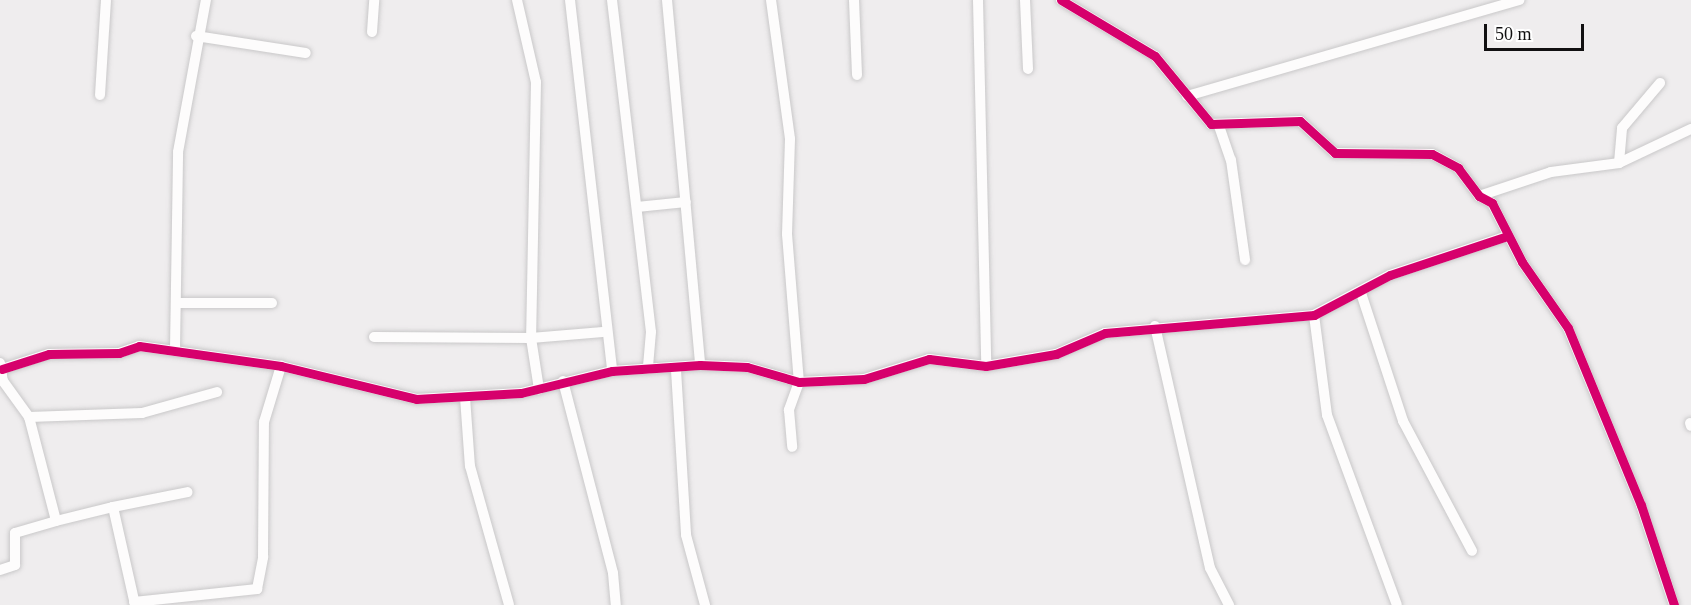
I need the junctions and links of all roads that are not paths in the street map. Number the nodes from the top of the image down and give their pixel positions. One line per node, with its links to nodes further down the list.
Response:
1 (106, 0): 20 (street)
2 (206, 0): 15 (street)
3 (374, 0): 14 (street)
4 (517, 0): 37 (street)
5 (570, 0): 35 (street)
6 (612, 0): 27 (street)
7 (667, 0): 26 (street)
8 (771, 0): 48 (street)
9 (854, 0): 18 (street)
10 (978, 0): 42 (street)
11 (1025, 0): 17 (street)
12 (1061, 0): 21 (street)
13 (1519, 0): 21 (street)
14 (372, 32)
15 (196, 36): 16 (street); 31 (street)
16 (306, 53)
17 (1028, 69)
18 (857, 75)
19 (1660, 83): 24 (street)
20 (100, 95)
21 (1188, 96): 22 (street)
22 (1219, 126): 25 (street); 29 (street)
23 (1691, 129): 24 (street)
24 (1619, 163): 25 (street)
25 (1479, 196): 28 (street)
26 (686, 202): 27 (street); 39 (street)
27 (637, 207): 43 (street)
28 (1507, 236): 30 (street); 65 (street)
29 (1245, 260)
30 (1361, 293): 33 (street); 57 (street)
31 (179, 303): 32 (street); 38 (street)
32 (272, 303)
33 (1314, 315): 34 (street); 64 (street)
34 (1155, 326): 42 (street); 63 (street)
35 (603, 332): 37 (street); 45 (street)
36 (374, 337): 37 (street)
37 (531, 338): 49 (street)
38 (175, 349): 40 (street); 41 (street)
39 (700, 365): 44 (street); 48 (street)
40 (1, 366): 47 (street)
41 (281, 366): 51 (street); 59 (street)
42 (986, 366): 48 (street)
43 (648, 369): 44 (street); 45 (street)
44 (676, 370): 62 (street)
45 (612, 371): 46 (street)
46 (563, 381): 49 (street); 61 (street)
47 (2, 382): 52 (street)
48 (799, 382): 53 (street)
49 (539, 389): 51 (street)
50 (217, 392): 52 (street)
51 (465, 397): 60 (street)
52 (29, 417): 56 (street)
53 (792, 447)
54 (188, 492): 55 (street)
55 (113, 507): 56 (street); 59 (street)
56 (56, 521): 58 (street)
57 (1472, 551)
58 (0, 570)
59 (134, 604)
60 (509, 605)
61 (616, 605)
62 (705, 605)
63 (1229, 605)
64 (1397, 605)
65 (1674, 605)

